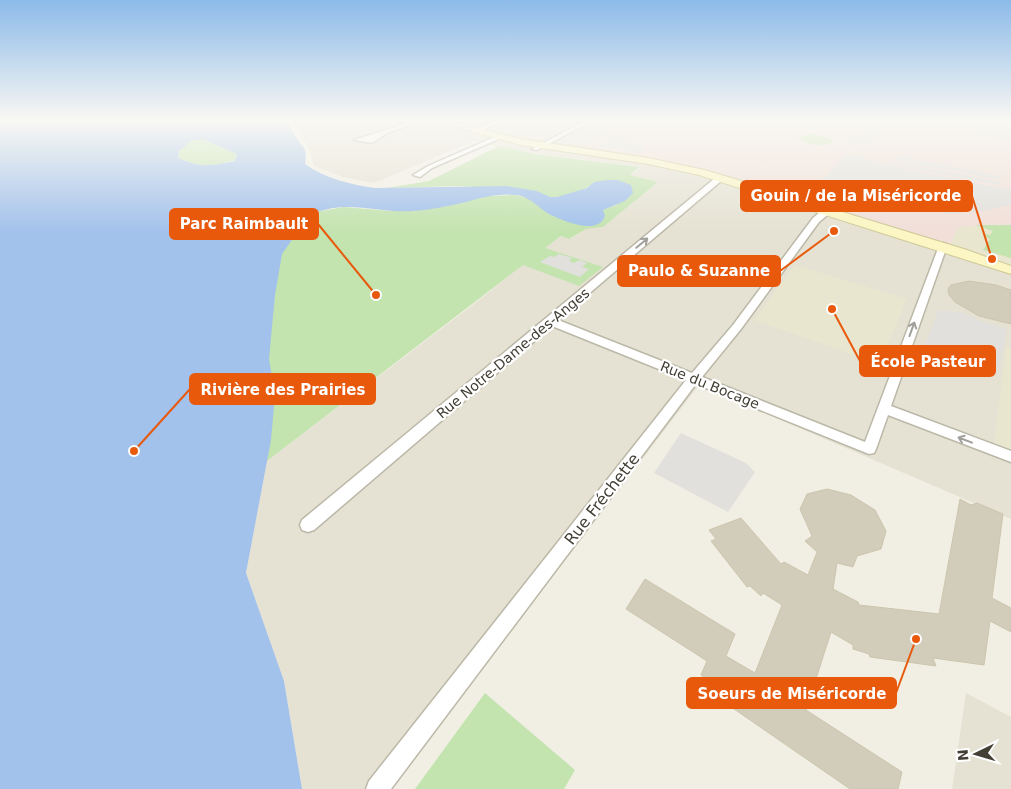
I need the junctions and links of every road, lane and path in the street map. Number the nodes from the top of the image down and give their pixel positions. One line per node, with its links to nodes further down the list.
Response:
1 (451, 158): 4 (street)
2 (605, 158): 5 (street)
3 (616, 158): 6 (street)
4 (417, 175)
5 (717, 181): 6 (street); 9 (street, Rue Notre-Dame-des-Anges, one-way to 5)
6 (825, 213): 7 (street); 10 (street, Rue Fréchette)
7 (941, 249): 8 (street); 11 (street, one-way to 7)
8 (1011, 271)
9 (550, 321): 10 (street, Rue du Bocage); 13 (street, Rue Notre-Dame-des-Anges)
10 (694, 378): 11 (street, Rue du Bocage); 14 (street, Rue Fréchette)
11 (883, 408): 12 (street, one-way to 11)
12 (1011, 458)
13 (308, 525)
14 (377, 789)

